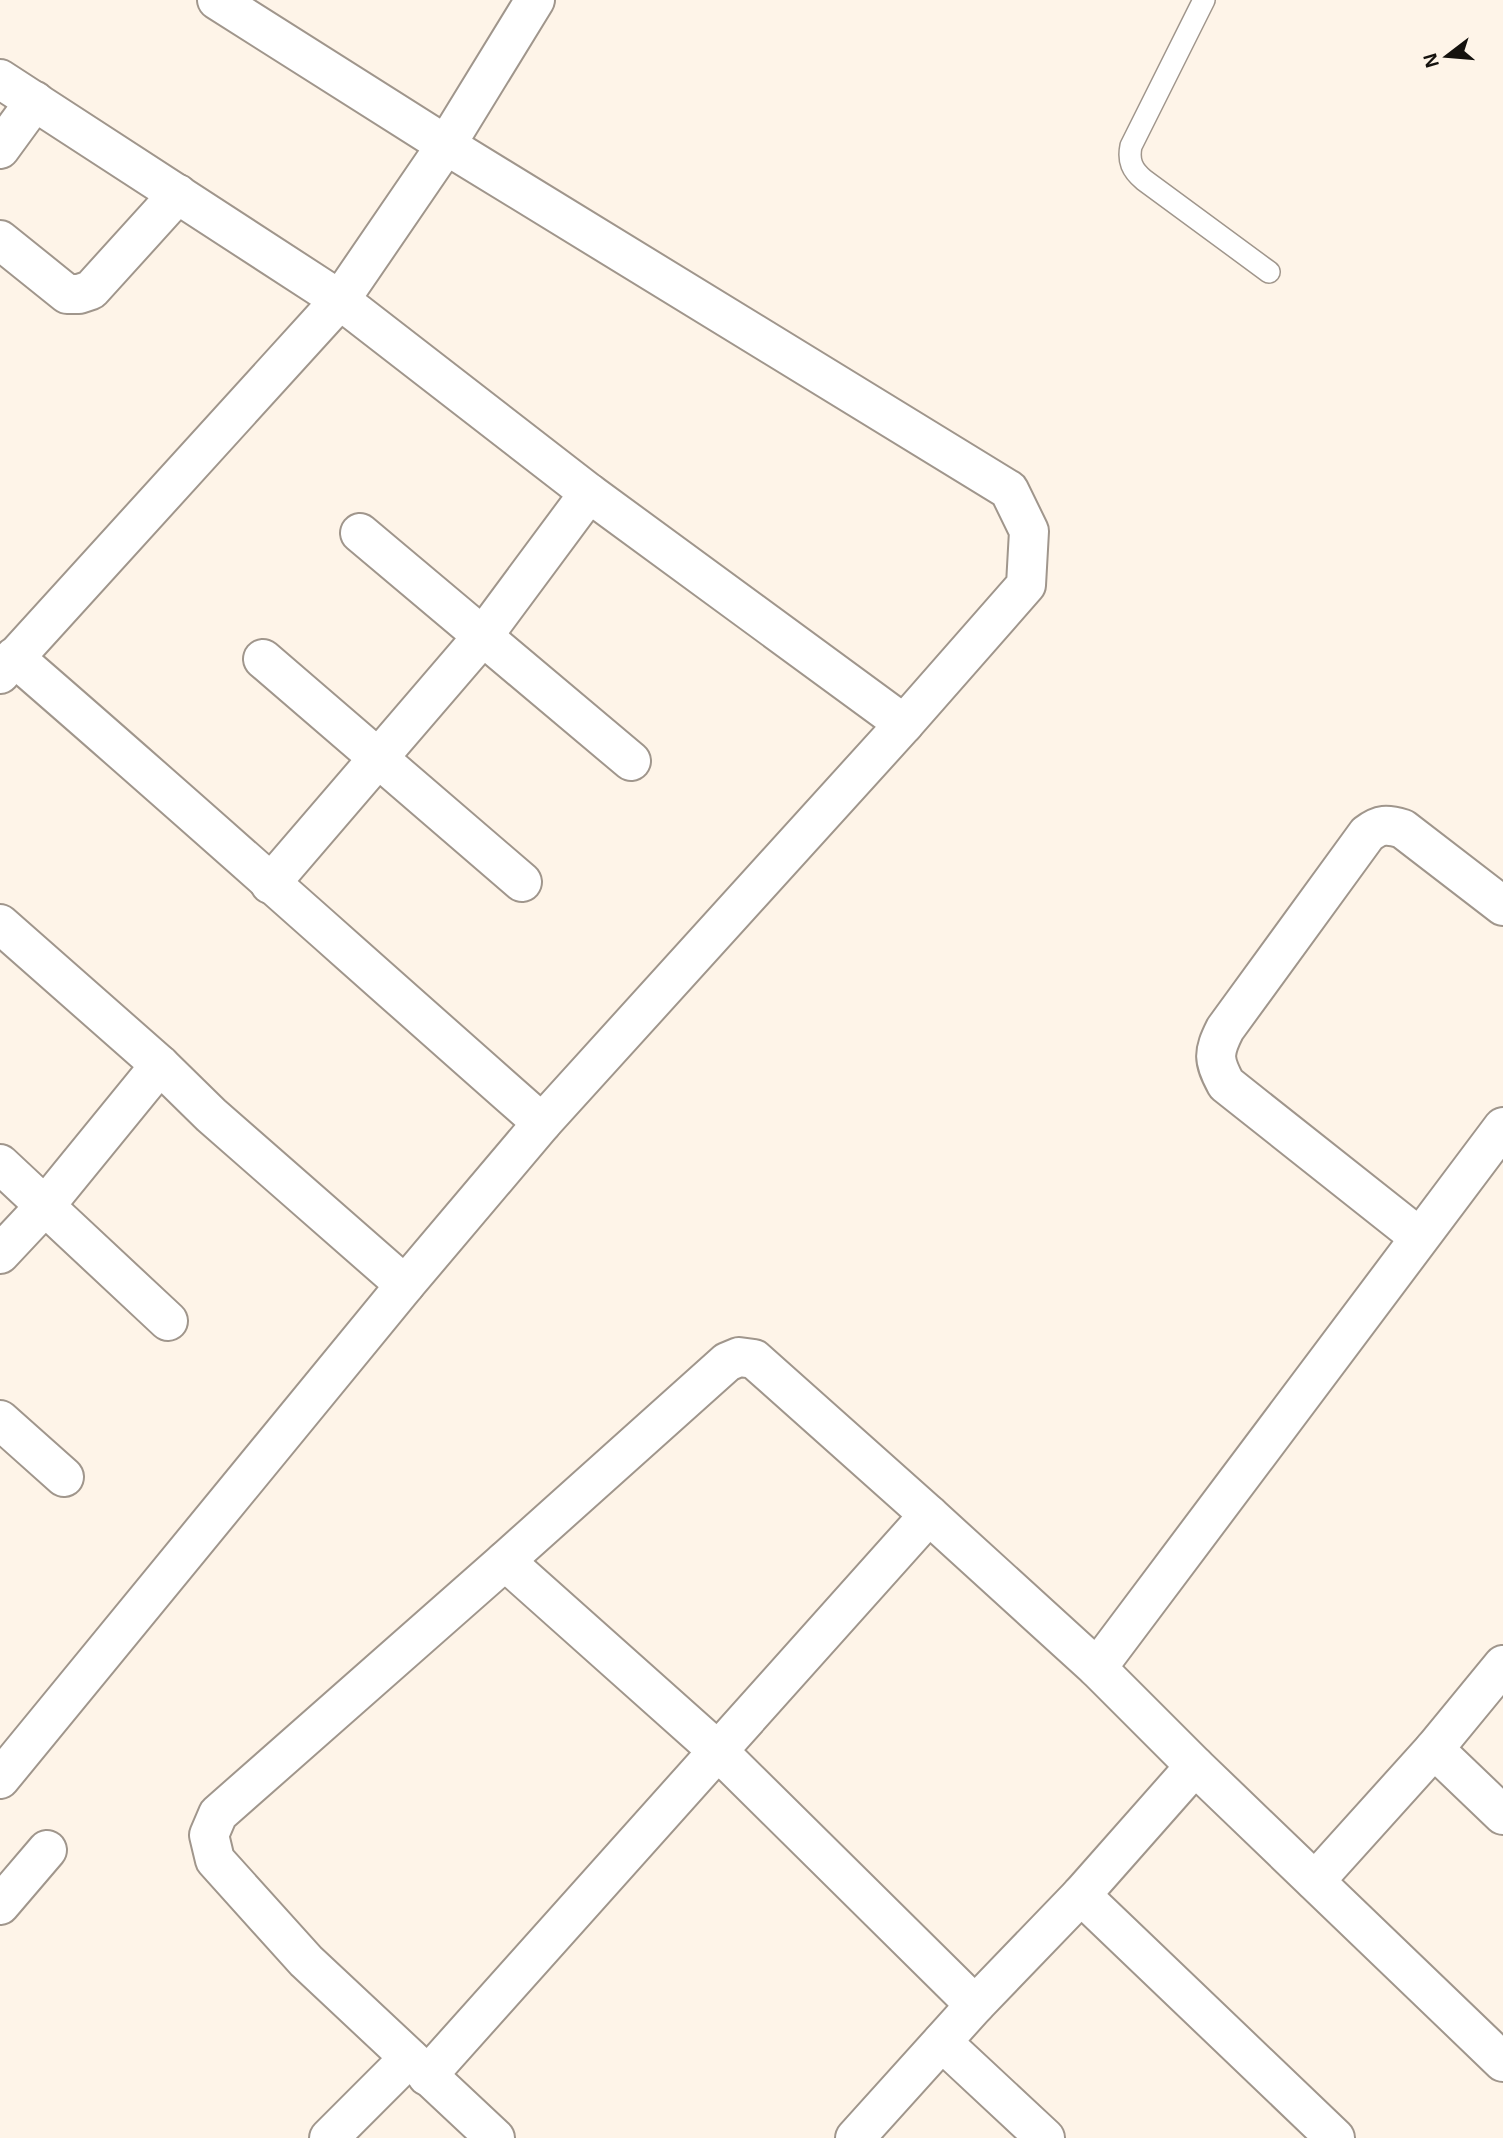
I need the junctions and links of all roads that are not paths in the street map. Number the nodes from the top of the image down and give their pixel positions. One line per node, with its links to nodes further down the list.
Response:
1 (217, 0): 6 (street)
2 (535, 0): 6 (street)
3 (1204, 0): 10 (lane)
4 (0, 79): 5 (street)
5 (35, 101): 7 (street); 8 (street)
6 (446, 145): 11 (street); 17 (street)
7 (0, 149)
8 (178, 194): 9 (street); 11 (street)
9 (0, 240)
10 (1269, 272)
11 (340, 300): 12 (street); 16 (street)
12 (589, 493): 14 (street); 17 (street)
13 (360, 533): 14 (street)
14 (483, 636): 18 (street); 19 (street)
15 (263, 659): 18 (street)
16 (7, 665): 21 (street)
17 (904, 723): 25 (street)
18 (378, 759): 20 (street); 21 (street)
19 (631, 761)
20 (522, 882)
21 (271, 884): 25 (street)
22 (1503, 906): 29 (street)
23 (0, 924): 24 (street)
24 (160, 1065): 28 (street); 31 (street)
25 (542, 1124): 31 (street)
26 (1503, 1127): 29 (street)
27 (0, 1164): 28 (street)
28 (45, 1206): 30 (street); 32 (street)
29 (1419, 1237): 38 (street)
30 (0, 1254)
31 (405, 1284): 42 (street)
32 (168, 1321)
33 (0, 1420): 34 (street)
34 (64, 1477)
35 (929, 1515): 36 (street); 38 (street); 40 (street)
36 (505, 1561): 40 (street); 51 (street)
37 (1503, 1665): 39 (street)
38 (1097, 1668): 41 (street)
39 (1434, 1749): 43 (street); 45 (street)
40 (718, 1751): 48 (street); 51 (street)
41 (1195, 1766): 45 (street); 46 (street)
42 (0, 1779)
43 (1503, 1815)
44 (47, 1850): 47 (street)
45 (1315, 1881): 50 (street)
46 (1081, 1895): 48 (street); 56 (street)
47 (0, 1905)
48 (975, 2005): 49 (street)
49 (942, 2042): 54 (street); 55 (street)
50 (1503, 2062)
51 (418, 2067): 52 (street); 53 (street)
52 (329, 2138)
53 (495, 2138)
54 (855, 2138)
55 (1045, 2138)
56 (1335, 2138)

